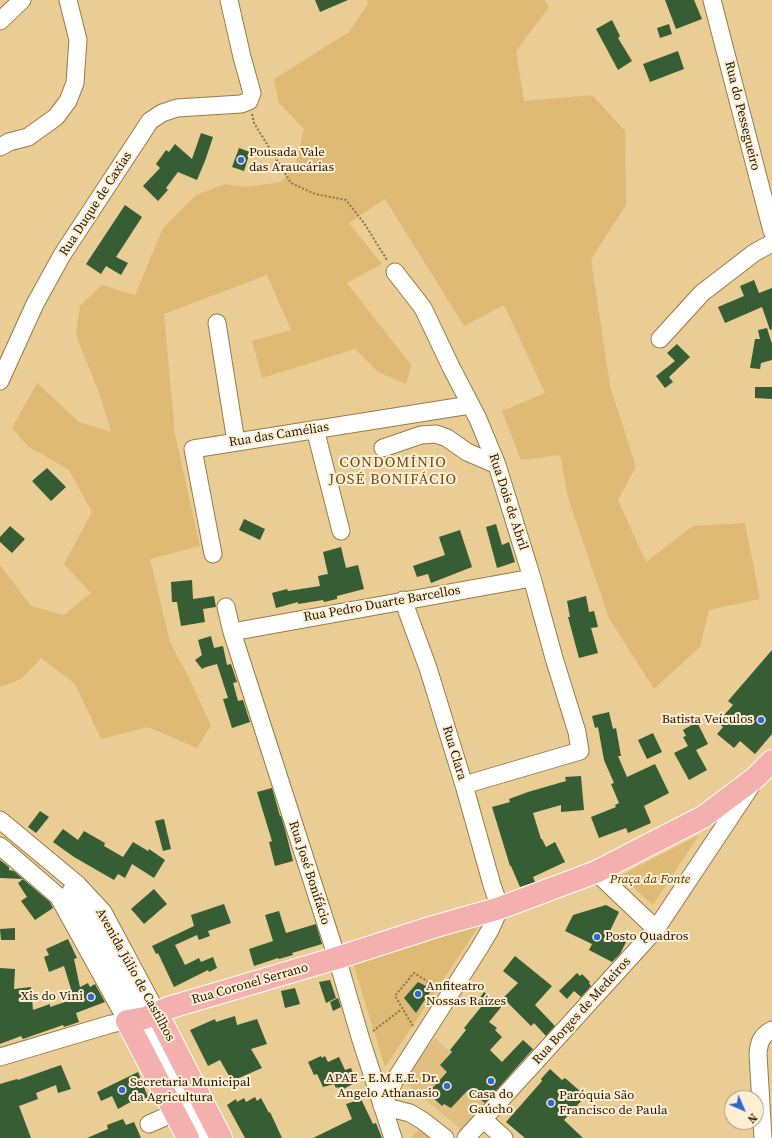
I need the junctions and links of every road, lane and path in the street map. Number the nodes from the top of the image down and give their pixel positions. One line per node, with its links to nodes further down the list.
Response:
1 (22, 0): 5 (street)
2 (68, 0): 7 (street)
3 (229, 0): 6 (street)
4 (712, 0): 8 (street, Rua do Pessegueiro)
5 (0, 21)
6 (249, 101): 10 (path); 13 (street, Rua Duque de Caxias)
7 (3, 142)
8 (772, 231)
9 (772, 243): 12 (street)
10 (395, 272): 14 (street, Rua Dois de Abril)
11 (217, 323): 16 (street)
12 (660, 339)
13 (0, 381)
14 (470, 405): 15 (street, Rua das Camélias); 18 (street, Rua Dois de Abril)
15 (316, 429): 16 (street, Rua das Camélias); 19 (street)
16 (236, 442): 20 (street, Rua das Camélias)
17 (383, 448): 18 (street)
18 (497, 466): 21 (street, Rua Dois de Abril)
19 (341, 531)
20 (212, 554)
21 (532, 578): 22 (street, Rua Pedro Duarte Barcellos); 27 (street, Rua Dois de Abril)
22 (403, 600): 24 (street, Rua Pedro Duarte Barcellos); 27 (street, Rua Clara)
23 (226, 607): 24 (street, Rua José Bonifácio)
24 (232, 632): 34 (street, Rua José Bonifácio)
25 (772, 761): 26 (main road, Rua Coronel Serrano)
26 (756, 778): 30 (main road, Rua Coronel Serrano); 33 (street, Rua Borges de Medeiros)
27 (464, 785): 32 (street, Rua Clara)
28 (0, 820): 31 (street, Avenida Júlio de Castilhos)
29 (0, 846): 31 (street, Avenida Júlio de Castilhos)
30 (596, 872): 32 (main road, Rua Coronel Serrano); 33 (street)
31 (69, 890): 37 (street, Avenida Júlio de Castilhos); 37 (street, Avenida Júlio de Castilhos)
32 (500, 908): 34 (main road, Rua Coronel Serrano); 40 (street)
33 (656, 929): 45 (street, Rua Borges de Medeiros)
34 (336, 958): 37 (main road, Rua Coronel Serrano); 39 (street, Rua José Bonifácio)
35 (437, 987): 36 (path)
36 (402, 1009): 39 (path); 40 (path)
37 (143, 1017): 41 (main road, Avenida Júlio de Castilhos); 41 (main road, Avenida Júlio de Castilhos); 42 (street, Rua Coronel Serrano)
38 (772, 1030): 54 (street)
39 (361, 1040): 43 (street, Rua José Bonifácio)
40 (420, 1040): 43 (street)
41 (157, 1044): 44 (main road, Avenida Júlio de Castilhos); 48 (street); 49 (main road, Avenida Júlio de Castilhos)
42 (0, 1057)
43 (382, 1106): 50 (street, Rua José Bonifácio); 51 (street)
44 (176, 1112): 46 (street); 47 (main road, Avenida Júlio de Castilhos)
45 (484, 1120): 52 (street, Rua Borges de Medeiros); 53 (street)
46 (149, 1124)
47 (188, 1138)
48 (204, 1138)
49 (221, 1138)
50 (394, 1138)
51 (445, 1138)
52 (466, 1138)
53 (504, 1138)
54 (763, 1138)

